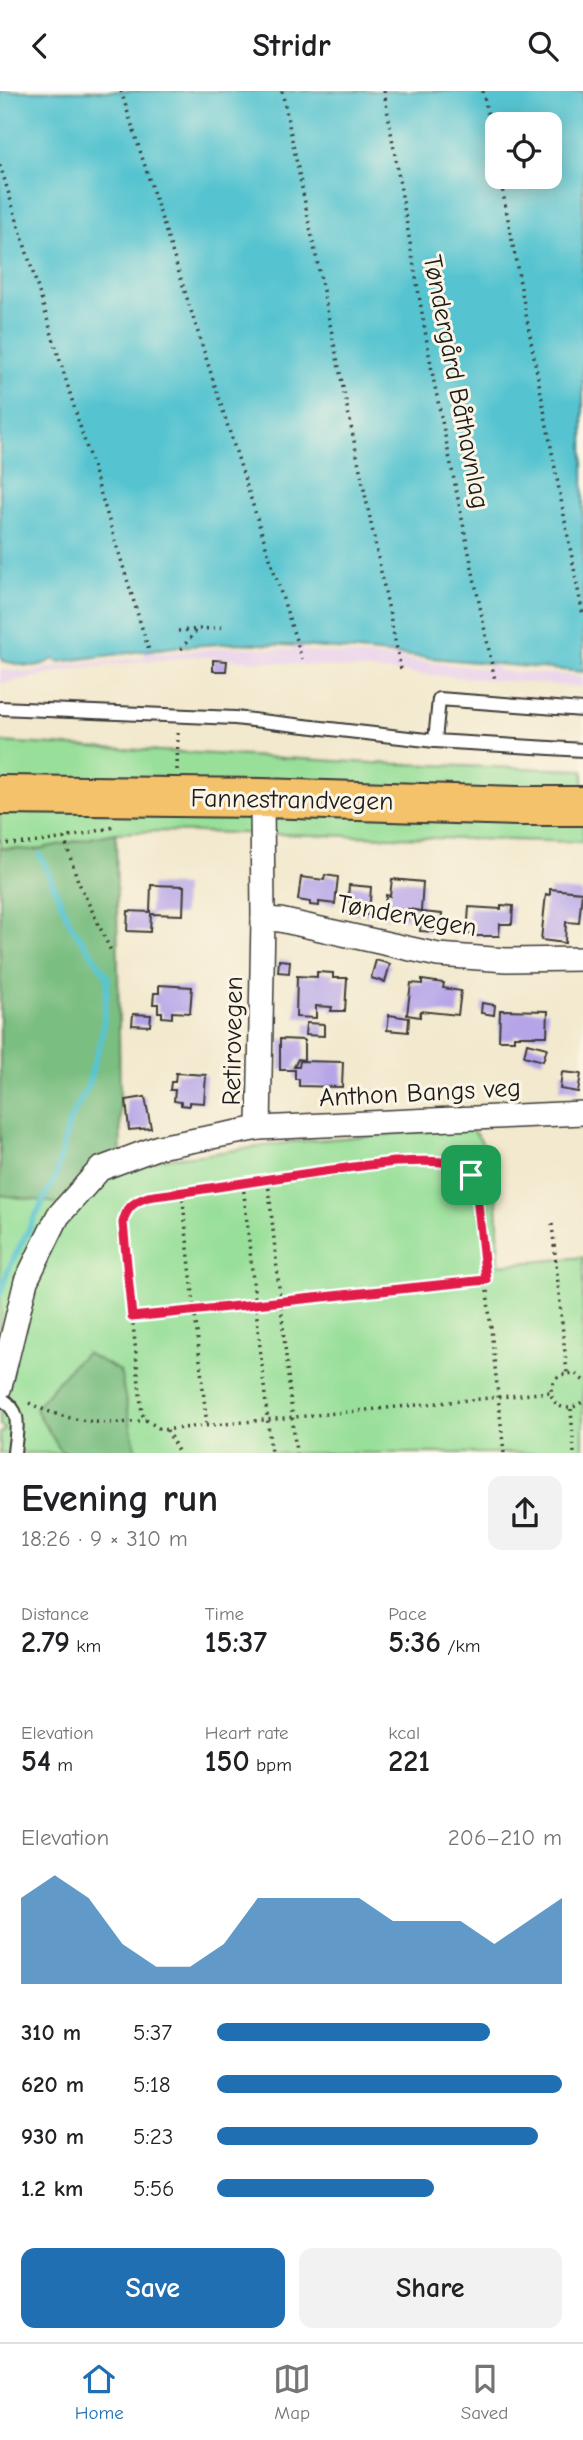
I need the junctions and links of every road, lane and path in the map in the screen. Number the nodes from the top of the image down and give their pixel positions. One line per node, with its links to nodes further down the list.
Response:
1 (121, 91): 14 (path)
2 (282, 91): 15 (path)
3 (384, 91): 16 (path, Tøndergård Båthavnlag)
4 (483, 91): 5 (path)
5 (487, 112)
6 (0, 165): 13 (path)
7 (502, 189): 8 (path)
8 (583, 616)
9 (226, 627): 10 (path)
10 (197, 629): 11 (path); 12 (path)
11 (178, 631)
12 (181, 649)
13 (149, 651)
14 (302, 659)
15 (401, 670)
16 (495, 680)
17 (0, 708): 19 (lane)
18 (583, 710): 20 (lane)
19 (178, 716): 20 (lane); 22 (path)
20 (435, 741): 21 (lane)
21 (583, 750)
22 (177, 754)
23 (0, 795): 24 (highway, Fannestrandvegen)
24 (262, 798): 25 (highway, Fannestrandvegen); 29 (street, Retirovegen)
25 (583, 806)
26 (117, 827): 27 (path)
27 (64, 838): 28 (path); 30 (path)
28 (0, 843)
29 (263, 919): 31 (street, Tøndervegen); 33 (street, Retirovegen)
30 (111, 950)
31 (583, 959)
32 (583, 1113): 33 (street, Anthon Bangs veg)
33 (259, 1128): 46 (street, Retirovegen)
34 (268, 1181): 35 (path); 38 (path); 39 (path)
35 (243, 1184): 36 (path); 40 (path)
36 (182, 1192): 41 (path); 42 (path)
37 (552, 1224): 43 (path)
38 (486, 1280): 39 (path); 47 (path)
39 (280, 1303): 40 (path); 50 (path)
40 (254, 1305): 41 (path); 52 (path)
41 (195, 1311): 42 (path); 53 (path)
42 (132, 1317): 51 (path)
43 (567, 1373): 44 (path); 45 (path)
44 (583, 1380)
45 (551, 1392): 47 (path); 49 (path)
46 (3, 1396): 51 (path); 55 (lane)
47 (498, 1398): 50 (path); 59 (path)
48 (583, 1401): 49 (path)
49 (570, 1409): 60 (path)
50 (292, 1418): 52 (path); 58 (path)
51 (146, 1420): 54 (path)
52 (267, 1420): 53 (path); 57 (path)
53 (207, 1426): 54 (path)
54 (167, 1430): 56 (path)
55 (14, 1453)
56 (179, 1453)
57 (271, 1453)
58 (296, 1453)
59 (504, 1453)
60 (574, 1453)

